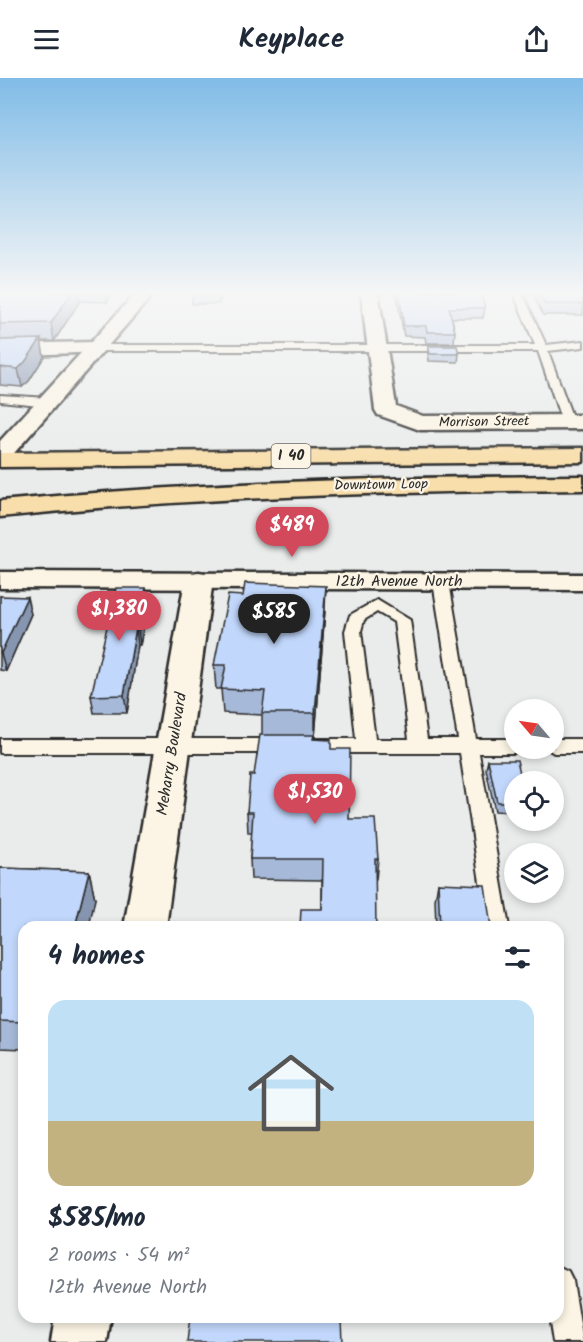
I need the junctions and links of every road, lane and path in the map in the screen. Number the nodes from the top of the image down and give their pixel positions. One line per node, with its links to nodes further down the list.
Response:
1 (92, 351): 5 (street)
2 (378, 351): 6 (street, Morrison Street)
3 (542, 351): 6 (lane)
4 (0, 398): 5 (lane)
5 (49, 402): 8 (street)
6 (576, 422)
7 (583, 455): 8 (highway, Downtown Loop / I 40)
8 (0, 458)
9 (583, 483): 10 (highway, Downtown Loop / I 40)
10 (0, 509)
11 (0, 580): 12 (street, 12th Avenue North)
12 (199, 580): 15 (street, 12th Avenue North); 17 (street, Meharry Boulevard)
13 (441, 582): 14 (street, 12th Avenue North); 15 (street, 12th Avenue North); 20 (lane)
14 (583, 582)
15 (376, 593): 18 (lane); 19 (lane)
16 (0, 746): 17 (lane)
17 (173, 746): 18 (lane); 24 (street, Meharry Boulevard)
18 (366, 746): 19 (lane)
19 (419, 746): 20 (lane)
20 (468, 746): 21 (lane); 25 (lane)
21 (504, 746)
22 (564, 746): 23 (lane)
23 (583, 746)
24 (145, 921)
25 (497, 921)
26 (564, 1318): 29 (lane)
27 (82, 1323): 28 (street)
28 (79, 1342)
29 (568, 1342)

